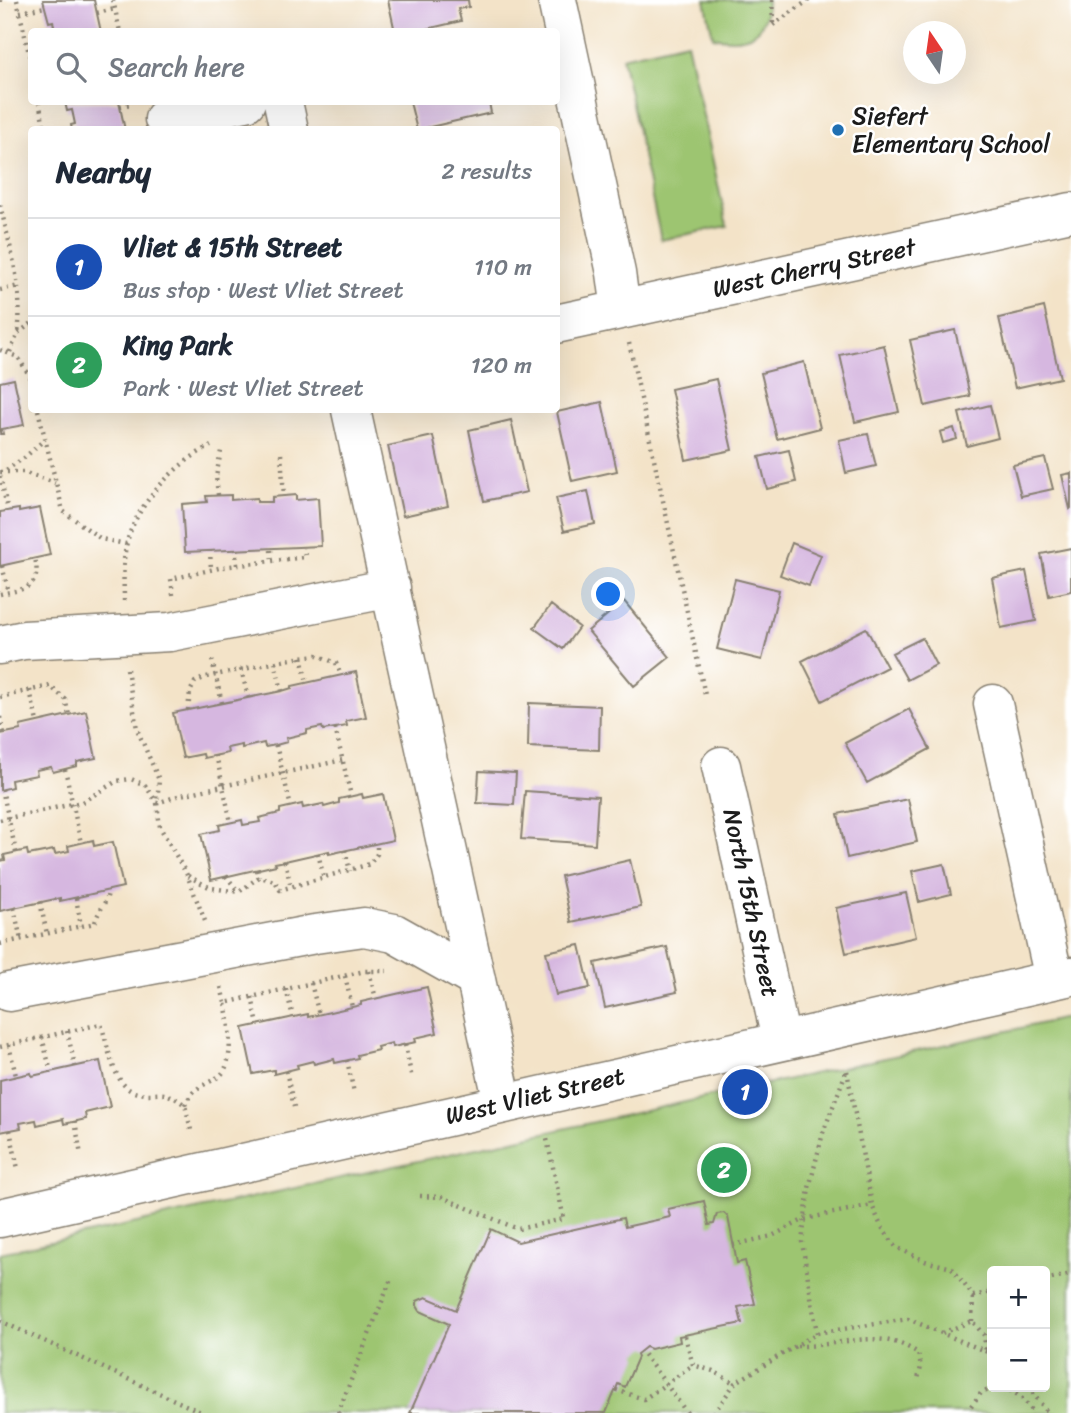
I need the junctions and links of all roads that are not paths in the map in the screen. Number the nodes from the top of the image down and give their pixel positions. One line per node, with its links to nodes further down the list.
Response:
1 (557, 0): 7 (street)
2 (214, 105): 4 (street)
3 (284, 105): 5 (street)
4 (150, 111)
5 (288, 126)
6 (1071, 212): 7 (street, West Cherry Street)
7 (621, 310): 8 (street, West Cherry Street)
8 (560, 323)
9 (352, 413): 10 (street)
10 (391, 588): 11 (street); 15 (street)
11 (0, 645)
12 (993, 704): 14 (street)
13 (721, 766): 17 (street, North 15th Street)
14 (1062, 978): 17 (street, West Vliet Street)
15 (476, 979): 16 (street); 18 (street)
16 (9, 992)
17 (781, 1040): 18 (street, West Vliet Street)
18 (503, 1103): 19 (street, West Vliet Street)
19 (0, 1217)

